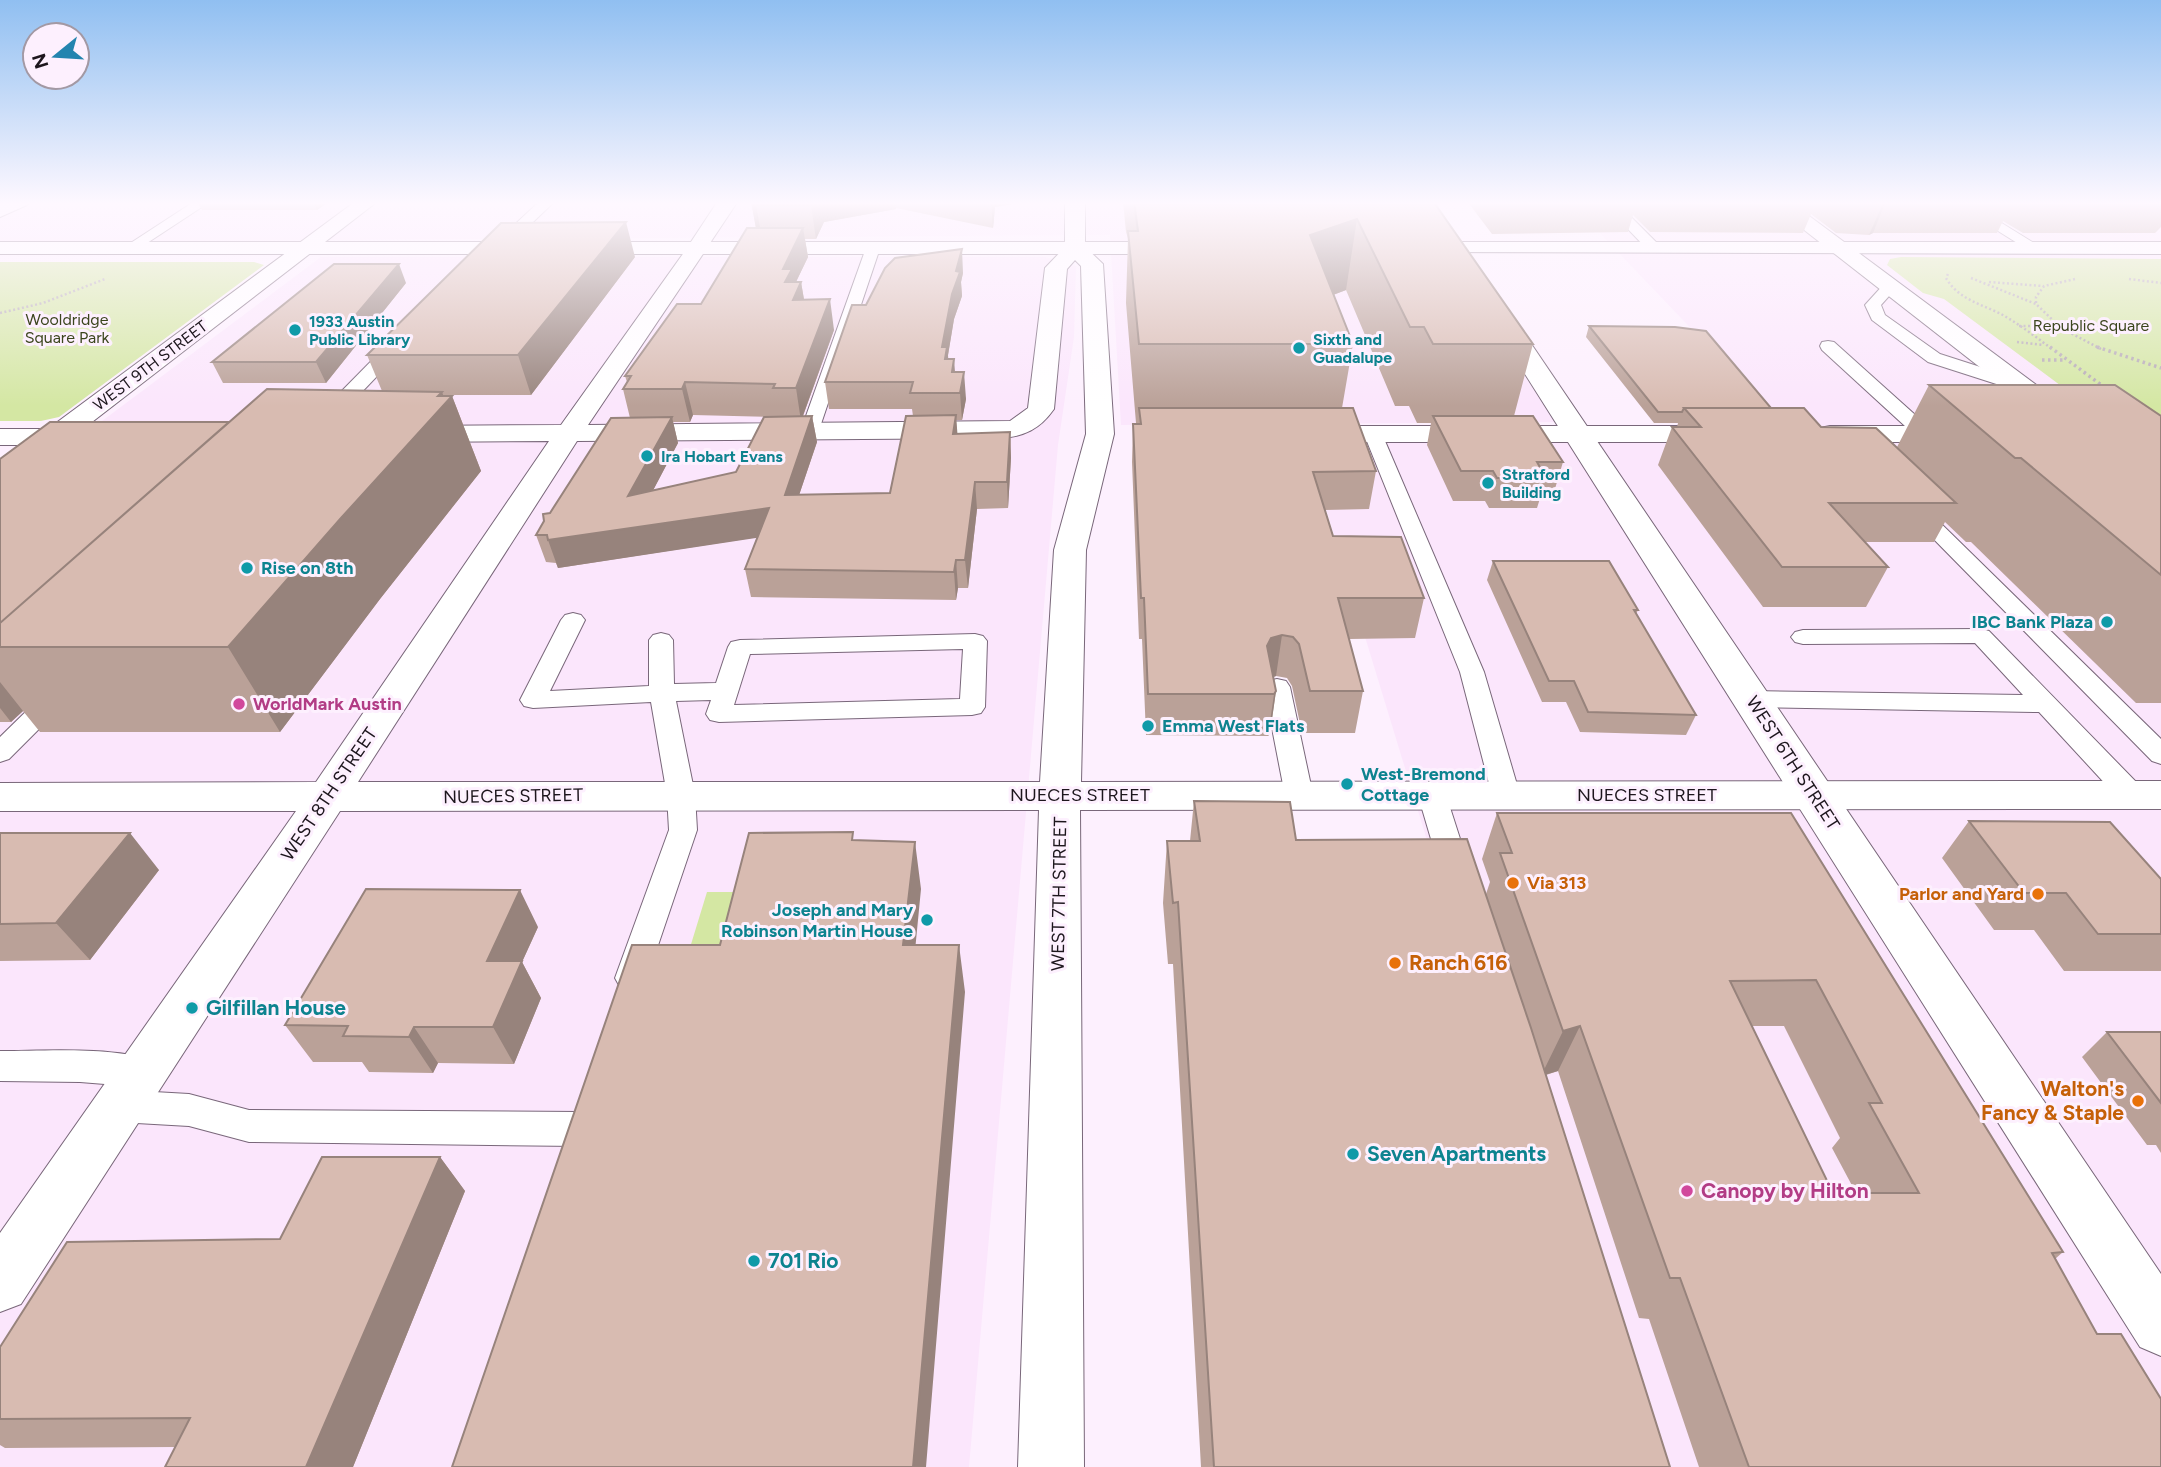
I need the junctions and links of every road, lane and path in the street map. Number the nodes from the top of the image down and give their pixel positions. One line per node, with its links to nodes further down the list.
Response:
1 (277, 269): 45 (street, WEST 9TH STREET)
2 (682, 269): 34 (street, WEST 8TH STREET)
3 (866, 269): 31 (lane)
4 (1056, 269): 31 (street)
5 (1093, 269): 60 (street, WEST 7TH STREET)
6 (1469, 269): 9 (street)
7 (1868, 269): 42 (street)
8 (1938, 270): 20 (path)
9 (1473, 275)
10 (1961, 276): 14 (path)
11 (111, 277): 19 (path)
12 (2076, 279): 16 (path)
13 (2121, 279): 15 (path)
14 (1985, 282): 16 (path); 18 (path)
15 (2161, 283)
16 (2044, 286): 18 (path)
17 (1487, 297): 37 (street, WEST 6TH STREET)
18 (2036, 304): 21 (path)
19 (0, 313)
20 (2018, 326): 21 (path); 24 (path)
21 (2059, 326): 28 (path)
22 (406, 337): 30 (lane)
23 (2008, 341): 24 (path)
24 (2044, 345): 27 (path)
25 (1828, 346): 40 (lane)
26 (2035, 360): 27 (path)
27 (2065, 360): 29 (path)
28 (2161, 368)
29 (2107, 389)
30 (315, 430): 32 (street)
31 (810, 430): 34 (street)
32 (353, 434)
33 (394, 434): 34 (street)
34 (568, 434): 67 (street, WEST 8TH STREET)
35 (1289, 434): 36 (street)
36 (1373, 434): 37 (street); 63 (lane)
37 (1577, 434): 38 (street); 55 (street, WEST 6TH STREET)
38 (1750, 434)
39 (1803, 434): 40 (street)
40 (1925, 434): 41 (street)
41 (1978, 434)
42 (2047, 434)
43 (106, 437): 45 (street)
44 (0, 438): 45 (street)
45 (53, 438): 46 (street, WEST 9TH STREET)
46 (0, 478)
47 (1895, 489): 58 (lane)
48 (573, 620): 54 (lane)
49 (1803, 637): 56 (lane)
50 (661, 640): 54 (lane)
51 (74, 679): 57 (lane)
52 (1276, 687): 61 (lane)
53 (726, 691): 53 (lane); 54 (lane)
54 (662, 693): 59 (lane)
55 (1750, 699): 56 (lane); 64 (street, WEST 6TH STREET)
56 (2048, 704): 65 (lane)
57 (0, 753)
58 (2161, 755)
59 (681, 795): 60 (street, NUECES STREET); 67 (street, NUECES STREET); 69 (lane)
60 (1060, 795): 61 (street, NUECES STREET); 76 (street, WEST 7TH STREET)
61 (1299, 795): 62 (street, NUECES STREET)
62 (1432, 795): 63 (street, NUECES STREET); 68 (lane)
63 (1506, 795): 64 (street, NUECES STREET)
64 (1813, 795): 65 (street, NUECES STREET); 75 (street, WEST 6TH STREET)
65 (2147, 795)
66 (0, 797): 67 (street, NUECES STREET)
67 (327, 799): 71 (street, WEST 8TH STREET)
68 (1464, 898)
69 (619, 1012)
70 (0, 1066): 71 (lane)
71 (142, 1072): 72 (street, WEST 8TH STREET)
72 (120, 1106): 73 (lane); 74 (street, WEST 8TH STREET)
73 (579, 1129)
74 (0, 1283)
75 (2161, 1326)
76 (1051, 1467)

